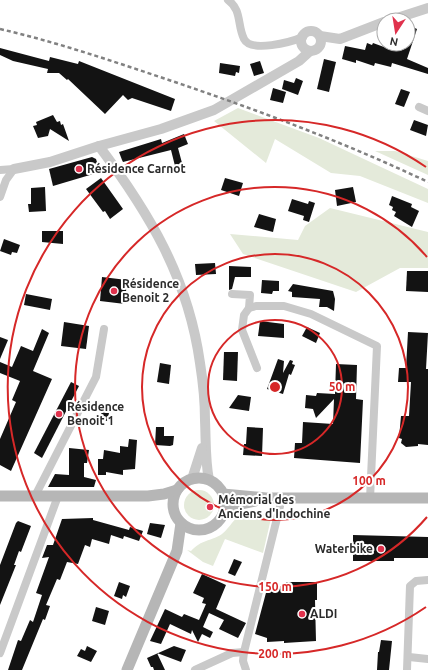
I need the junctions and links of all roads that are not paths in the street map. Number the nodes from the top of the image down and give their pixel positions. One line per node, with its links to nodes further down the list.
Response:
1 (234, 2): 6 (street)
2 (428, 8): 3 (street)
3 (416, 12)
4 (376, 25): 5 (street)
5 (320, 40): 6 (street); 6 (street)
6 (304, 47): 9 (street)
7 (419, 107): 8 (street)
8 (428, 111)
9 (104, 144): 10 (street); 18 (street)
10 (14, 169): 11 (street); 12 (street)
11 (0, 170)
12 (2, 184): 13 (street)
13 (0, 197)
14 (232, 294): 15 (street)
15 (249, 308): 17 (street); 30 (street)
16 (104, 329): 24 (street)
17 (257, 368)
18 (204, 440): 19 (street); 20 (street)
19 (192, 479): 20 (main road); 21 (main road)
20 (209, 480): 22 (main road)
21 (177, 490): 26 (main road); 32 (main road)
22 (222, 494): 27 (main road); 31 (main road)
23 (0, 496): 24 (main road)
24 (35, 496): 25 (main road)
25 (58, 496): 26 (main road); 37 (street)
26 (148, 496): 32 (main road)
27 (266, 498): 28 (main road); 31 (main road)
28 (282, 498): 30 (main road); 38 (street)
29 (428, 498): 30 (main road)
30 (370, 499)
31 (225, 510): 34 (main road)
32 (174, 512): 33 (main road)
33 (181, 523): 34 (main road); 35 (main road)
34 (196, 531): 35 (main road)
35 (177, 551): 41 (main road)
36 (428, 580): 39 (street)
37 (0, 652)
38 (244, 652): 42 (street); 43 (street)
39 (409, 657): 40 (street); 44 (street)
40 (428, 659)
41 (127, 670)
42 (195, 670)
43 (246, 670)
44 (408, 670)

